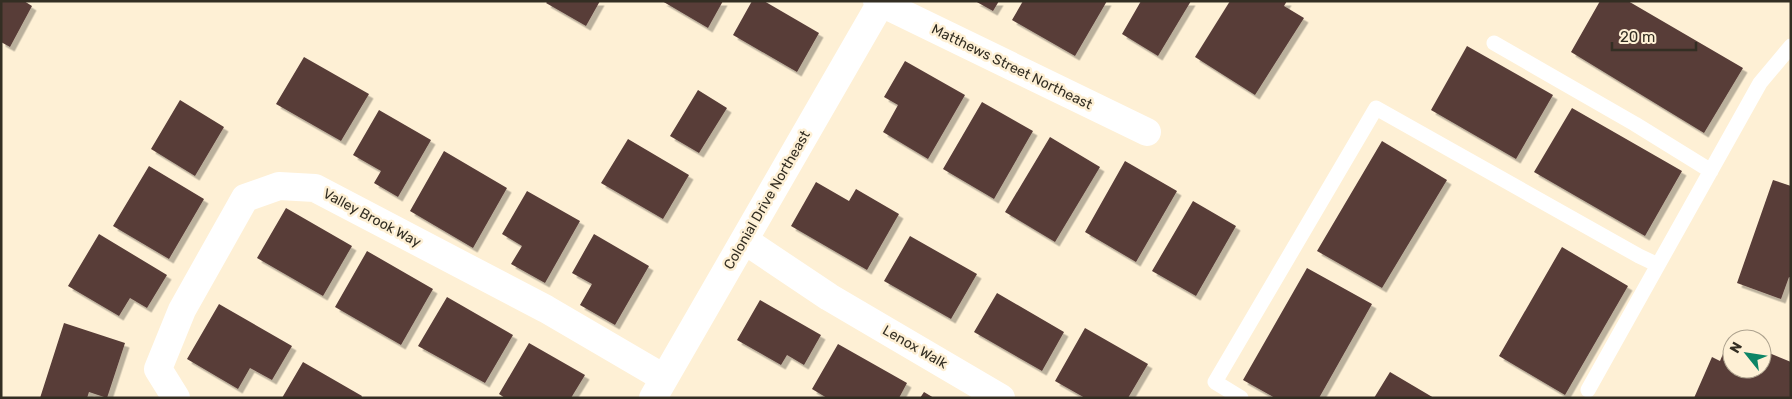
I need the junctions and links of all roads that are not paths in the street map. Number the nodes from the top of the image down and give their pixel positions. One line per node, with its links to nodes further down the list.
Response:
1 (880, 2): 4 (street, Matthews Street Northeast); 6 (street, Colonial Drive Northeast)
2 (1494, 43): 5 (lane)
3 (1791, 46): 5 (lane)
4 (1147, 132)
5 (1712, 171): 7 (lane)
6 (744, 240): 8 (street, Colonial Drive Northeast); 11 (street, Lenox Walk)
7 (1658, 265): 9 (lane); 12 (lane)
8 (658, 388): 10 (street, Valley Brook Way)
9 (1588, 390)
10 (176, 398)
11 (1002, 398)
12 (1241, 398)

